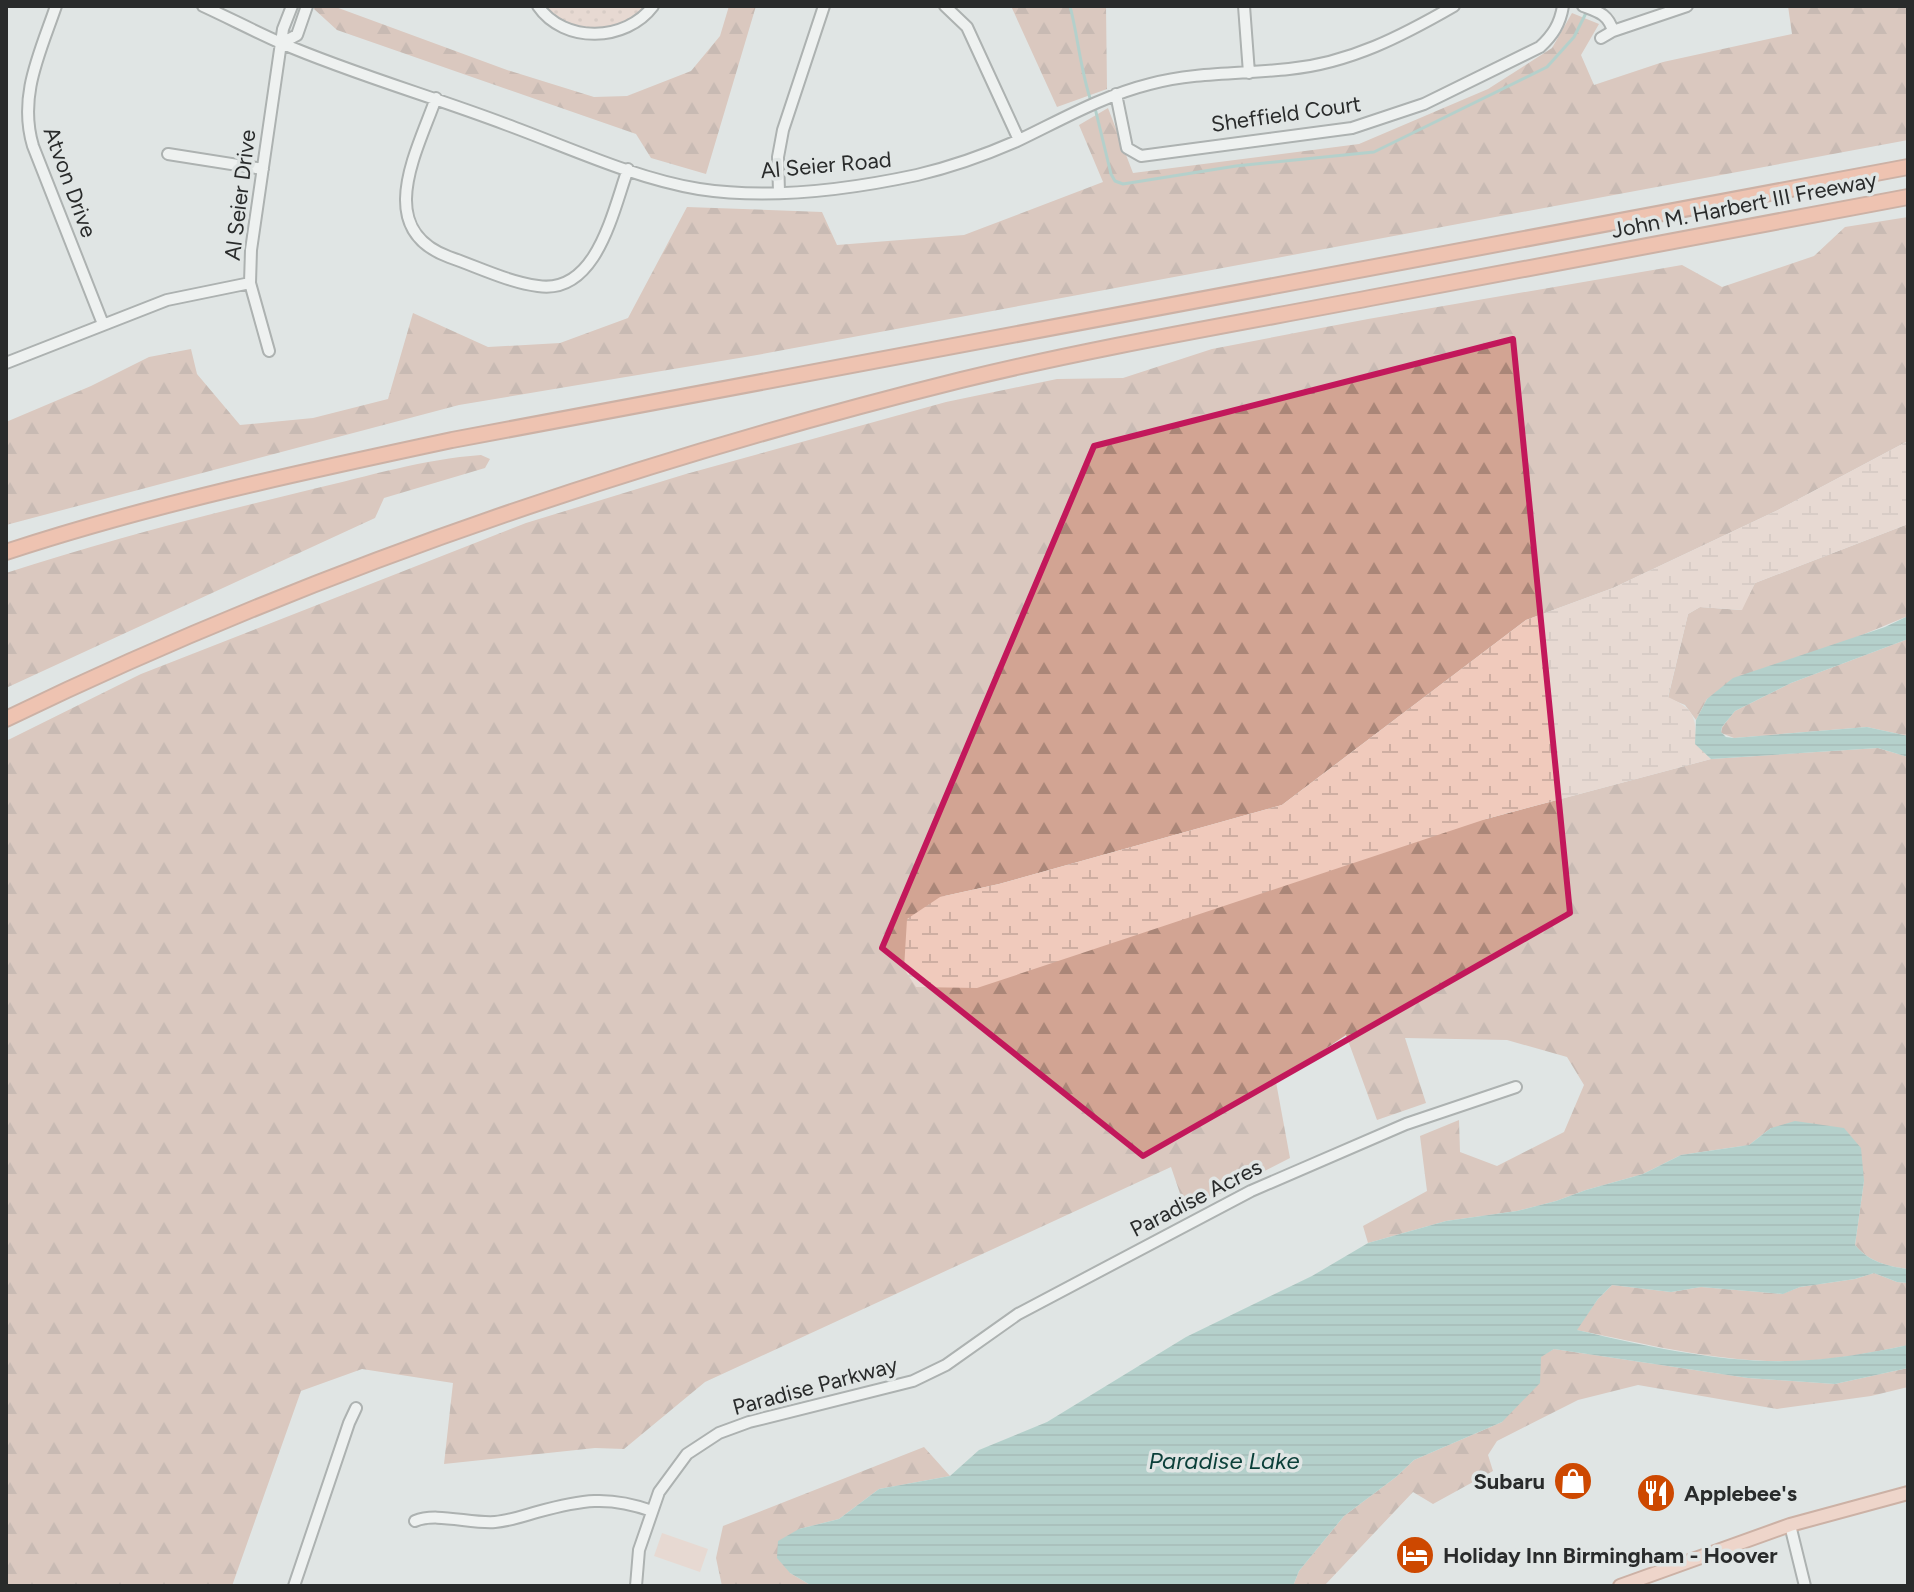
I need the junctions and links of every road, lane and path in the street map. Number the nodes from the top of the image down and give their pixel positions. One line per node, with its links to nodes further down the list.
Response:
1 (56, 6): 29 (street, Atvon Drive)
2 (203, 6): 17 (street, Al Seier Road)
3 (292, 6): 17 (street, Al Seier Drive)
4 (307, 6): 17 (street)
5 (538, 6): 6 (street)
6 (653, 6)
7 (824, 6): 26 (street)
8 (945, 6): 21 (street)
9 (1244, 6): 18 (street)
10 (1454, 6): 14 (street, Al Seier Road)
11 (1563, 6): 19 (street, Sheffield Court)
12 (1583, 6): 15 (street)
13 (1687, 6): 15 (street)
14 (1434, 11): 18 (street, Al Seier Road)
15 (1613, 31): 16 (street)
16 (1601, 38)
17 (282, 43): 20 (street, Al Seier Road); 24 (street, Al Seier Drive)
18 (1249, 73): 19 (street, Al Seier Road)
19 (1116, 94): 21 (street, Al Seier Road)
20 (436, 98): 25 (street, Al Seier Road); 25 (street)
21 (1019, 140): 26 (street, Al Seier Road)
22 (168, 154): 24 (street)
23 (1908, 167): 32 (highway)
24 (263, 169): 28 (street, Al Seier Drive)
25 (628, 169): 26 (street, Al Seier Road)
26 (779, 192)
27 (1908, 197): 33 (highway, John M. Harbert III Freeway)
28 (250, 283): 29 (street); 30 (street, Al Seier Drive)
29 (103, 324): 31 (street)
30 (269, 351)
31 (6, 363)
32 (6, 552)
33 (6, 719)
34 (1516, 1087): 35 (street, Paradise Acres)
35 (913, 1381): 38 (street, Paradise Parkway)
36 (356, 1408): 41 (street)
37 (1908, 1493): 40 (main road)
38 (652, 1511): 39 (street); 42 (street, Paradise Parkway)
39 (415, 1521)
40 (1790, 1525): 43 (main road); 44 (street)
41 (294, 1586)
42 (636, 1586)
43 (1620, 1586)
44 (1805, 1586)

